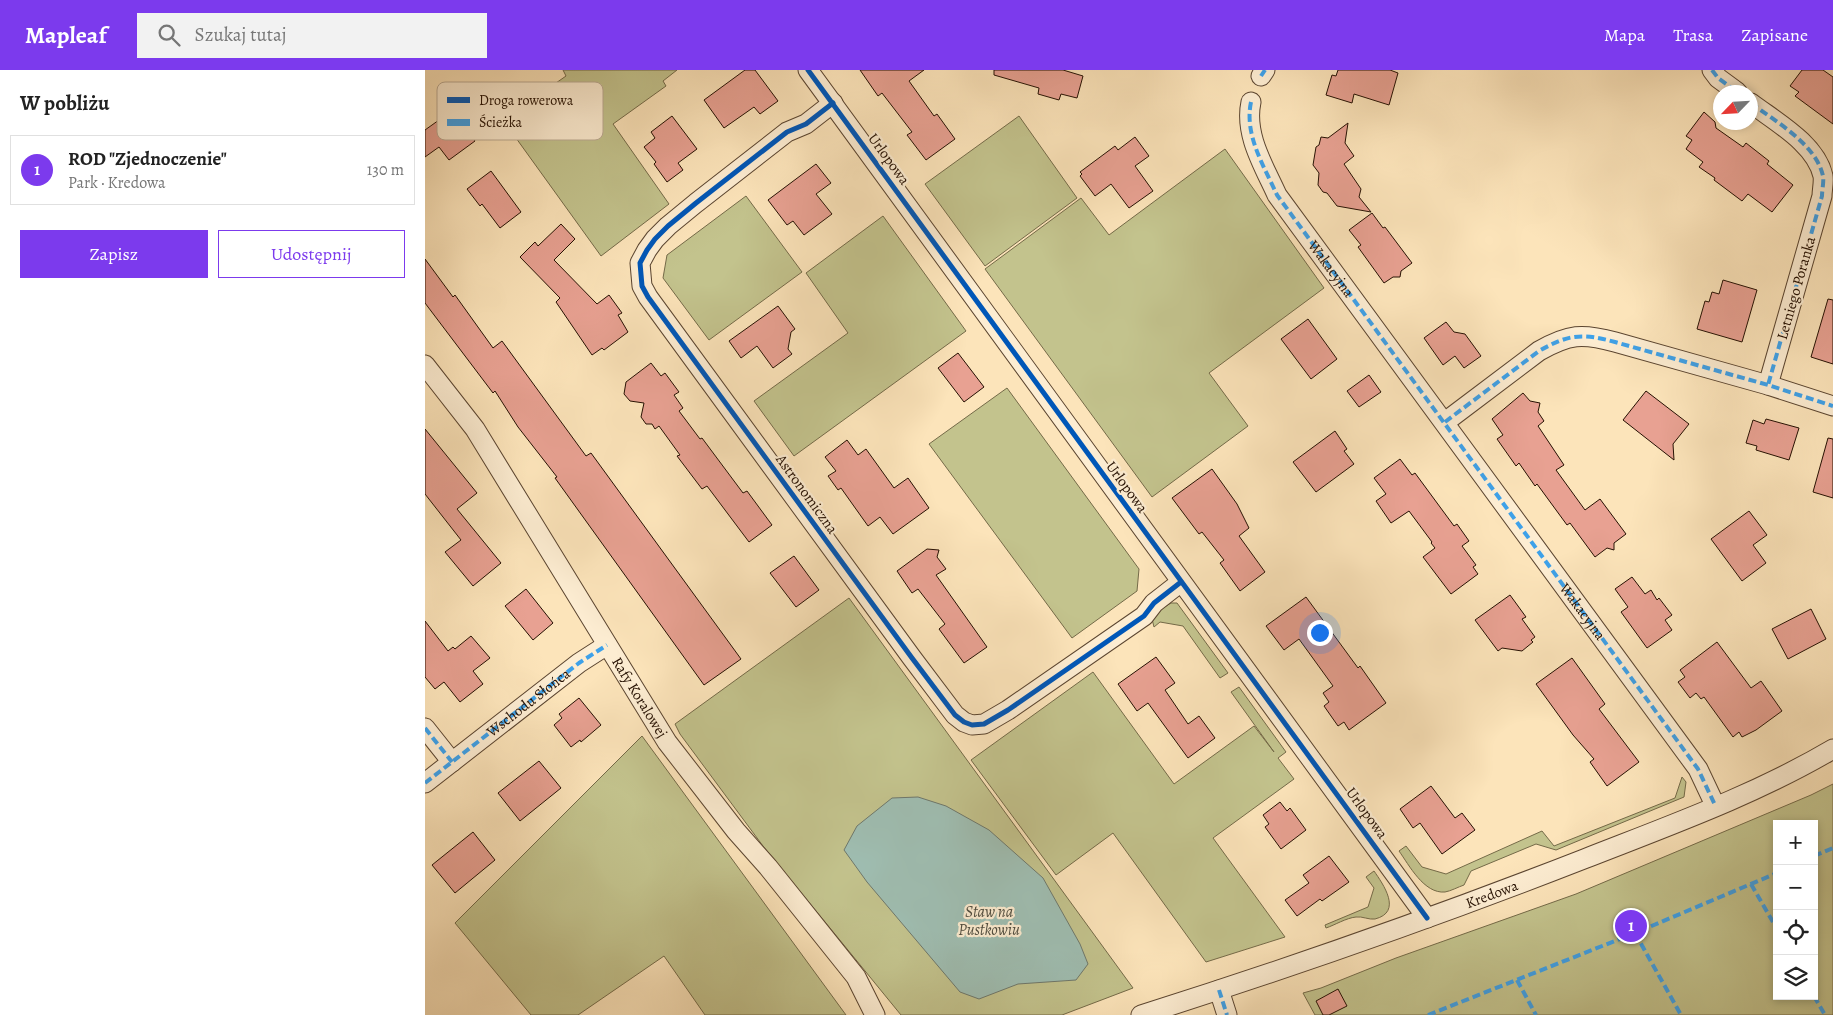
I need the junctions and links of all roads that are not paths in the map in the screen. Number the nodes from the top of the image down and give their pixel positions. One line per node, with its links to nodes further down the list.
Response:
1 (808, 70): 5 (street, Urlopowa)
2 (1712, 70): 3 (street)
3 (1727, 85)
4 (1251, 102): 10 (street, Wakacyjna)
5 (833, 103): 11 (street, Urlopowa); 11 (street, Astronomiczna)
6 (1758, 108): 8 (street, Letniego Poranka)
7 (425, 366): 12 (street, Rafy Koralowej)
8 (1768, 385): 9 (street); 10 (street)
9 (1833, 406)
10 (1445, 422): 17 (street, Wakacyjna)
11 (1181, 582): 18 (street, Urlopowa)
12 (607, 645): 15 (street, Wschodu Słońca); 20 (street, Rafy Koralowej)
13 (425, 728): 15 (street)
14 (1833, 749): 17 (street, Kredowa)
15 (452, 762): 16 (street, Wschodu Słońca)
16 (425, 783)
17 (1715, 805): 18 (street, Kredowa)
18 (1427, 918): 19 (street, Kredowa)
19 (1219, 990): 21 (street, Kredowa); 22 (street)
20 (875, 1015)
21 (1141, 1015)
22 (1227, 1015)

